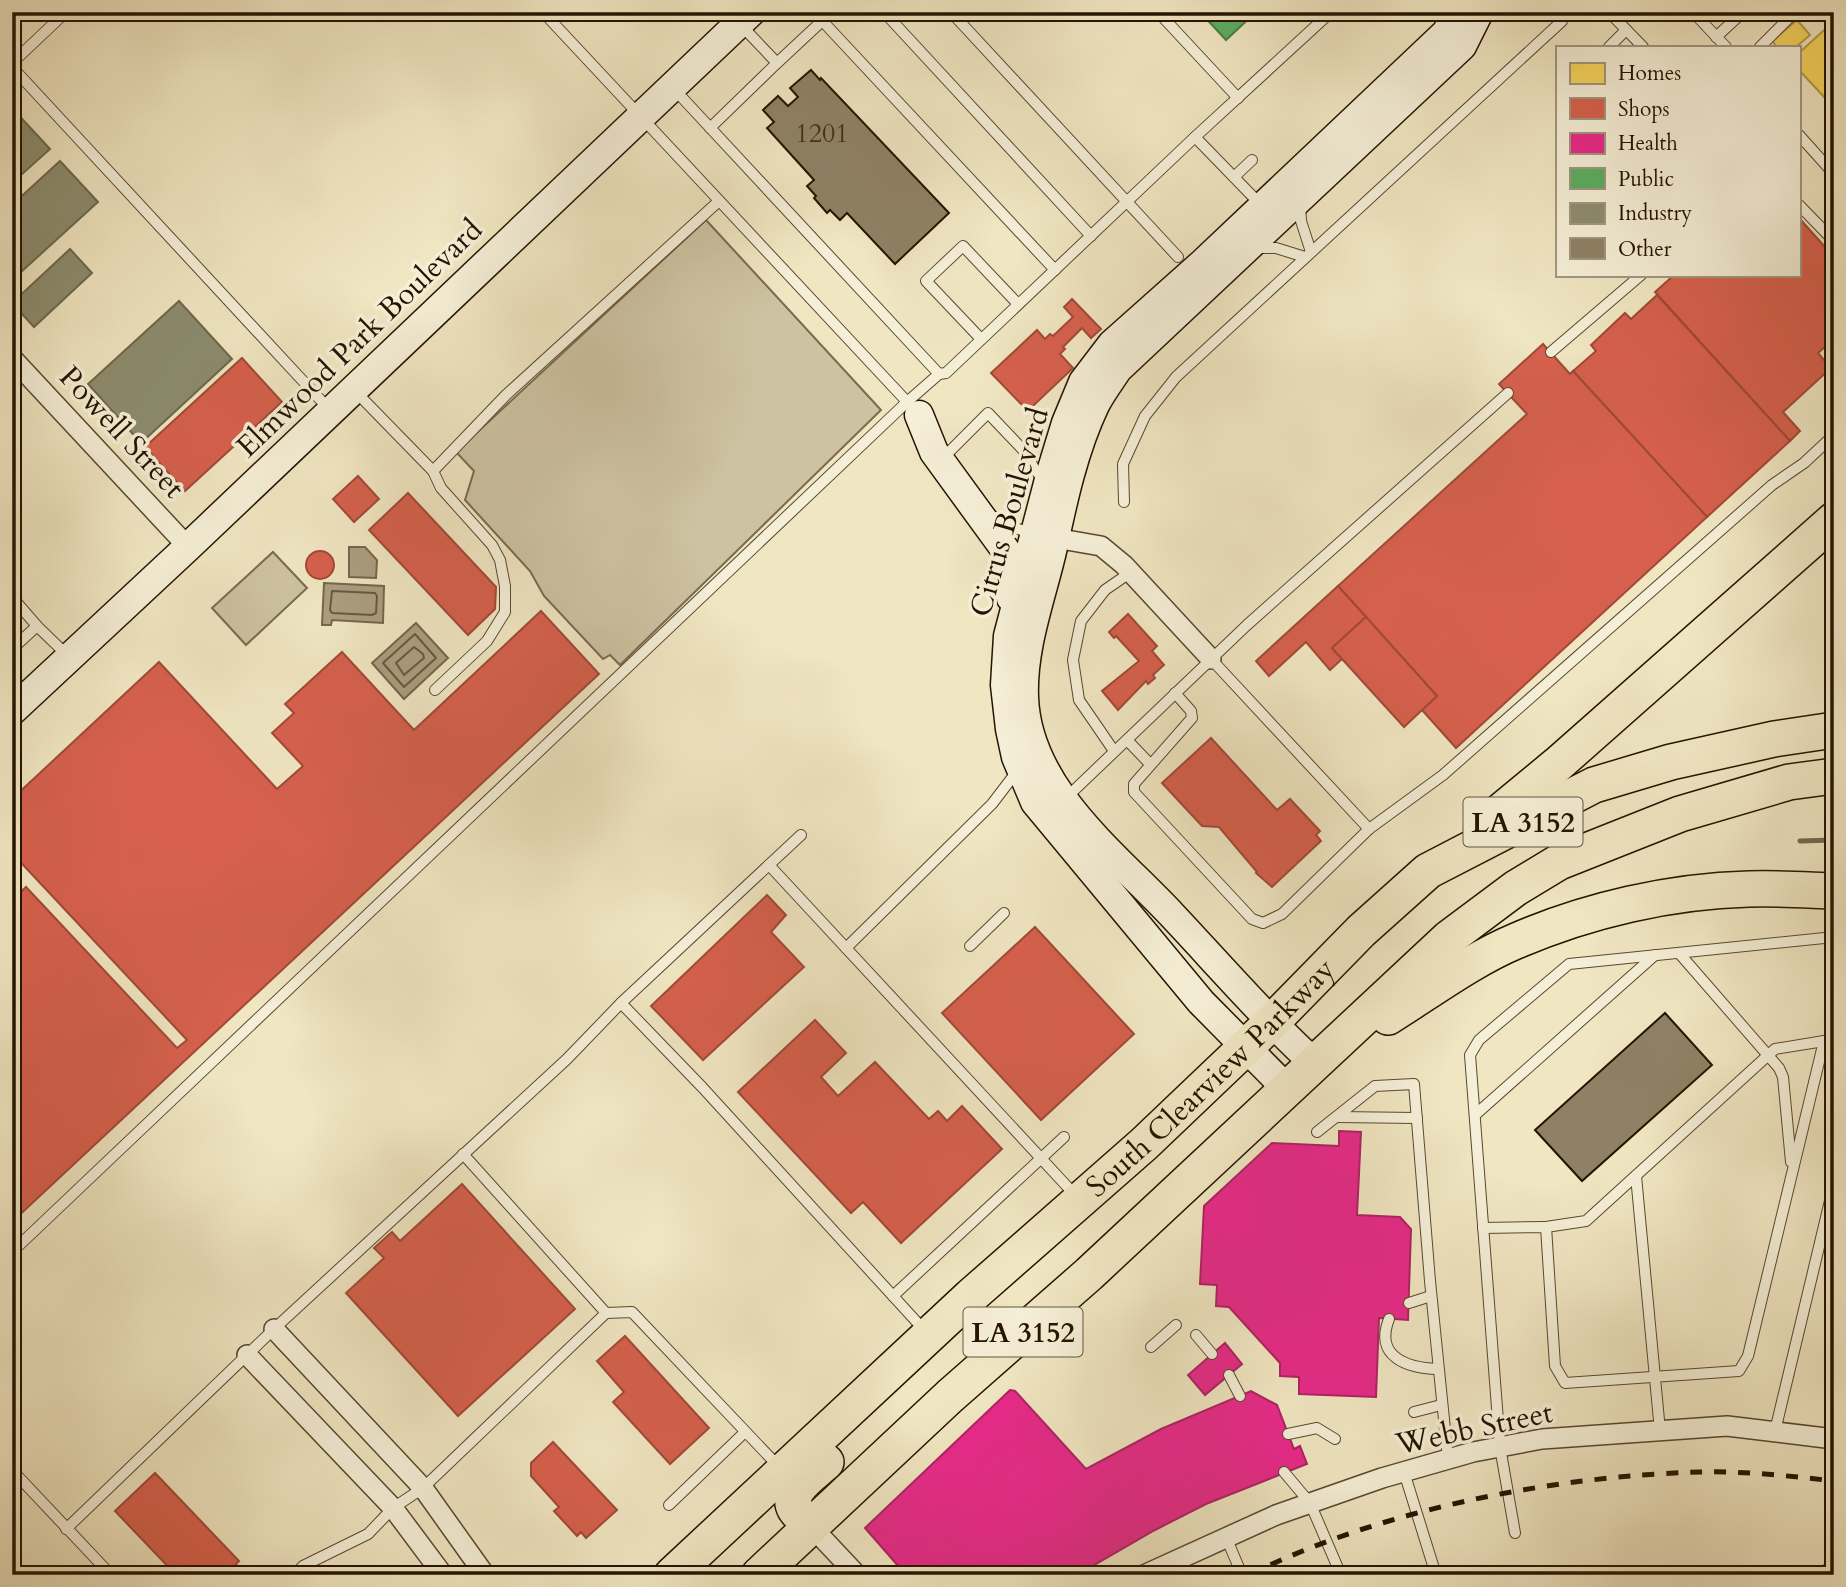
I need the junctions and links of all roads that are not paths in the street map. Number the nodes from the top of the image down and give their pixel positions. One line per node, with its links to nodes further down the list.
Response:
1 (66, 12): 23 (lane)
2 (543, 12): 27 (lane)
3 (814, 12): 15 (lane)
4 (884, 12): 39 (lane)
5 (951, 12): 36 (lane)
6 (1158, 12): 26 (lane)
7 (1331, 12): 26 (lane)
8 (1455, 12): 38 (street, Citrus Boulevard)
9 (1479, 12): 34 (street, Citrus Boulevard)
10 (1609, 12): 17 (lane)
11 (1693, 12): 18 (lane)
12 (1743, 12): 18 (lane)
13 (1795, 12): 22 (lane)
14 (745, 18): 24 (lane); 25 (street, Elmwood Park Boulevard)
15 (822, 21): 24 (lane); 44 (lane)
16 (1562, 21): 42 (lane)
17 (1626, 30): 19 (lane); 20 (lane)
18 (1716, 37): 21 (lane)
19 (1610, 46)
20 (1642, 46)
21 (1725, 46)
22 (1761, 46)
23 (14, 58): 54 (lane)
24 (777, 64): 28 (lane)
25 (672, 87): 27 (street, Elmwood Park Boulevard); 28 (lane)
26 (1237, 98): 30 (lane)
27 (641, 116): 35 (lane); 51 (street, Elmwood Park Boulevard)
28 (710, 128): 50 (lane)
29 (1800, 136): 32 (lane)
30 (1195, 137): 33 (lane); 36 (lane)
31 (1252, 160): 33 (lane)
32 (1834, 174)
33 (1234, 177): 38 (lane)
34 (1300, 199): 38 (street, Citrus Boulevard); 42 (lane)
35 (719, 201): 53 (lane); 57 (lane)
36 (1128, 201): 39 (lane); 43 (lane)
37 (1800, 206): 40 (lane)
38 (1270, 213): 41 (street, Citrus Boulevard); 56 (street, Citrus Boulevard)
39 (1091, 236): 44 (lane)
40 (1834, 241)
41 (1247, 248): 42 (lane); 56 (street, Citrus Boulevard)
42 (1308, 254): 58 (lane)
43 (1178, 257)
44 (1055, 270): 46 (lane)
45 (1640, 276): 48 (lane)
46 (1018, 304): 47 (lane); 47 (lane)
47 (981, 339): 50 (lane)
48 (1551, 352)
49 (12, 358): 62 (street, Powell Street)
50 (939, 374): 53 (lane)
51 (353, 390): 54 (street, Elmwood Park Boulevard); 57 (lane)
52 (1508, 393): 69 (lane)
53 (913, 408): 56 (lane); 65 (street); 111 (lane)
54 (331, 411): 62 (street, Elmwood Park Boulevard)
55 (1834, 435): 80 (lane)
56 (1048, 453): 61 (street, Citrus Boulevard)
57 (433, 471): 70 (lane)
58 (1124, 502)
59 (991, 511): 61 (lane)
60 (1834, 520): 83 (highway)
61 (1045, 536): 63 (street); 65 (street, Citrus Boulevard); 79 (street, Citrus Boulevard)
62 (188, 547): 68 (street, Elmwood Park Boulevard)
63 (1130, 572): 69 (street); 75 (lane)
64 (12, 597): 66 (lane)
65 (1012, 624): 77 (street, Citrus Boulevard)
66 (37, 626): 67 (lane); 68 (lane)
67 (12, 649)
68 (70, 658): 72 (street, Elmwood Park Boulevard)
69 (1211, 659): 71 (lane); 80 (lane)
70 (435, 690)
71 (1175, 693): 74 (lane); 76 (lane)
72 (12, 711)
73 (1834, 730): 83 (highway, South Clearview Parkway / LA 3152)
74 (1127, 740): 75 (lane); 76 (lane)
75 (1114, 751): 79 (lane)
76 (1150, 764): 80 (lane)
77 (1020, 767): 88 (lane); 94 (street, Citrus Boulevard)
78 (1834, 776): 96 (highway, South Clearview Parkway / LA 3152)
79 (1064, 800): 92 (street, Citrus Boulevard)
80 (1369, 829)
81 (802, 835): 82 (lane)
82 (769, 865): 88 (lane); 91 (lane)
83 (1428, 871): 92 (highway, South Clearview Parkway / LA 3152)
84 (1834, 891): 96 (highway)
85 (1004, 913): 87 (lane)
86 (1834, 937): 89 (lane)
87 (971, 946)
88 (846, 948): 104 (lane)
89 (1679, 953): 90 (lane); 95 (lane)
90 (1655, 955): 98 (lane); 98 (lane)
91 (621, 1003): 103 (lane); 112 (lane)
92 (1271, 1023): 94 (highway, South Clearview Parkway / LA 3152); 96 (street, Citrus Boulevard)
93 (1829, 1041): 95 (lane); 105 (lane)
94 (1246, 1047): 97 (street, Citrus Boulevard); 108 (highway, South Clearview Parkway / LA 3152)
95 (1768, 1055): 105 (lane); 106 (lane)
96 (1315, 1064): 97 (highway, South Clearview Parkway / LA 3152)
97 (1287, 1089): 147 (highway, South Clearview Parkway / LA 3152)
98 (1475, 1115): 110 (lane)
99 (1336, 1117): 100 (lane); 100 (lane); 101 (lane)
100 (1417, 1118): 114 (lane)
101 (1317, 1132)
102 (1064, 1137): 104 (lane)
103 (463, 1154): 116 (lane); 119 (lane)
104 (1041, 1158): 108 (lane); 112 (lane)
105 (1792, 1173): 127 (lane)
106 (1636, 1176): 109 (lane); 127 (lane)
107 (1834, 1184): 132 (lane)
108 (1079, 1200): 113 (highway, South Clearview Parkway / LA 3152)
109 (1545, 1227): 110 (lane); 127 (lane)
110 (1483, 1228): 137 (lane)
111 (12, 1252)
112 (893, 1296): 120 (lane)
113 (971, 1296): 120 (highway, South Clearview Parkway / LA 3152); 147 (highway)
114 (1431, 1296): 115 (lane); 125 (lane)
115 (1409, 1303)
116 (606, 1313): 133 (lane); 143 (lane)
117 (1389, 1319): 125 (lane)
118 (1176, 1325): 122 (lane)
119 (274, 1329): 124 (lane); 143 (street)
120 (929, 1335): 140 (highway, South Clearview Parkway / LA 3152)
121 (1196, 1335): 123 (lane)
122 (1151, 1347)
123 (1212, 1354)
124 (247, 1356): 146 (street); 148 (lane)
125 (1438, 1369): 129 (lane)
126 (1229, 1375): 128 (lane)
127 (1654, 1377): 131 (lane)
128 (1240, 1396)
129 (1441, 1405): 130 (lane); 138 (lane)
130 (1414, 1412)
131 (1660, 1431): 132 (street, Webb Street); 137 (street, Webb Street)
132 (1775, 1431): 136 (street, Webb Street)
133 (745, 1432): 140 (lane); 145 (lane)
134 (1288, 1434): 135 (lane)
135 (1335, 1439)
136 (1834, 1439)
137 (1500, 1447): 138 (street, Webb Street); 149 (lane)
138 (1448, 1459): 142 (street, Webb Street)
139 (12, 1470): 148 (lane)
140 (783, 1471): 156 (highway, South Clearview Parkway / LA 3152)
141 (1284, 1472): 144 (lane)
142 (1404, 1472): 144 (street, Webb Street); 162 (lane)
143 (423, 1488): 146 (lane); 155 (street)
144 (1310, 1503): 150 (street, Webb Street); 161 (lane)
145 (669, 1505)
146 (393, 1508): 153 (lane); 154 (street)
147 (811, 1526): 157 (highway, South Clearview Parkway / LA 3152); 158 (street)
148 (66, 1528): 152 (lane)
149 (1515, 1533)
150 (1226, 1537): 159 (street, Webb Street); 160 (lane)
151 (1834, 1570): 163 (street)
152 (111, 1575)
153 (295, 1575)
154 (443, 1575)
155 (485, 1575)
156 (672, 1575)
157 (759, 1575)
158 (857, 1575)
159 (1144, 1575)
160 (1242, 1575)
161 (1341, 1575)
162 (1436, 1575)
163 (1828, 1575)

